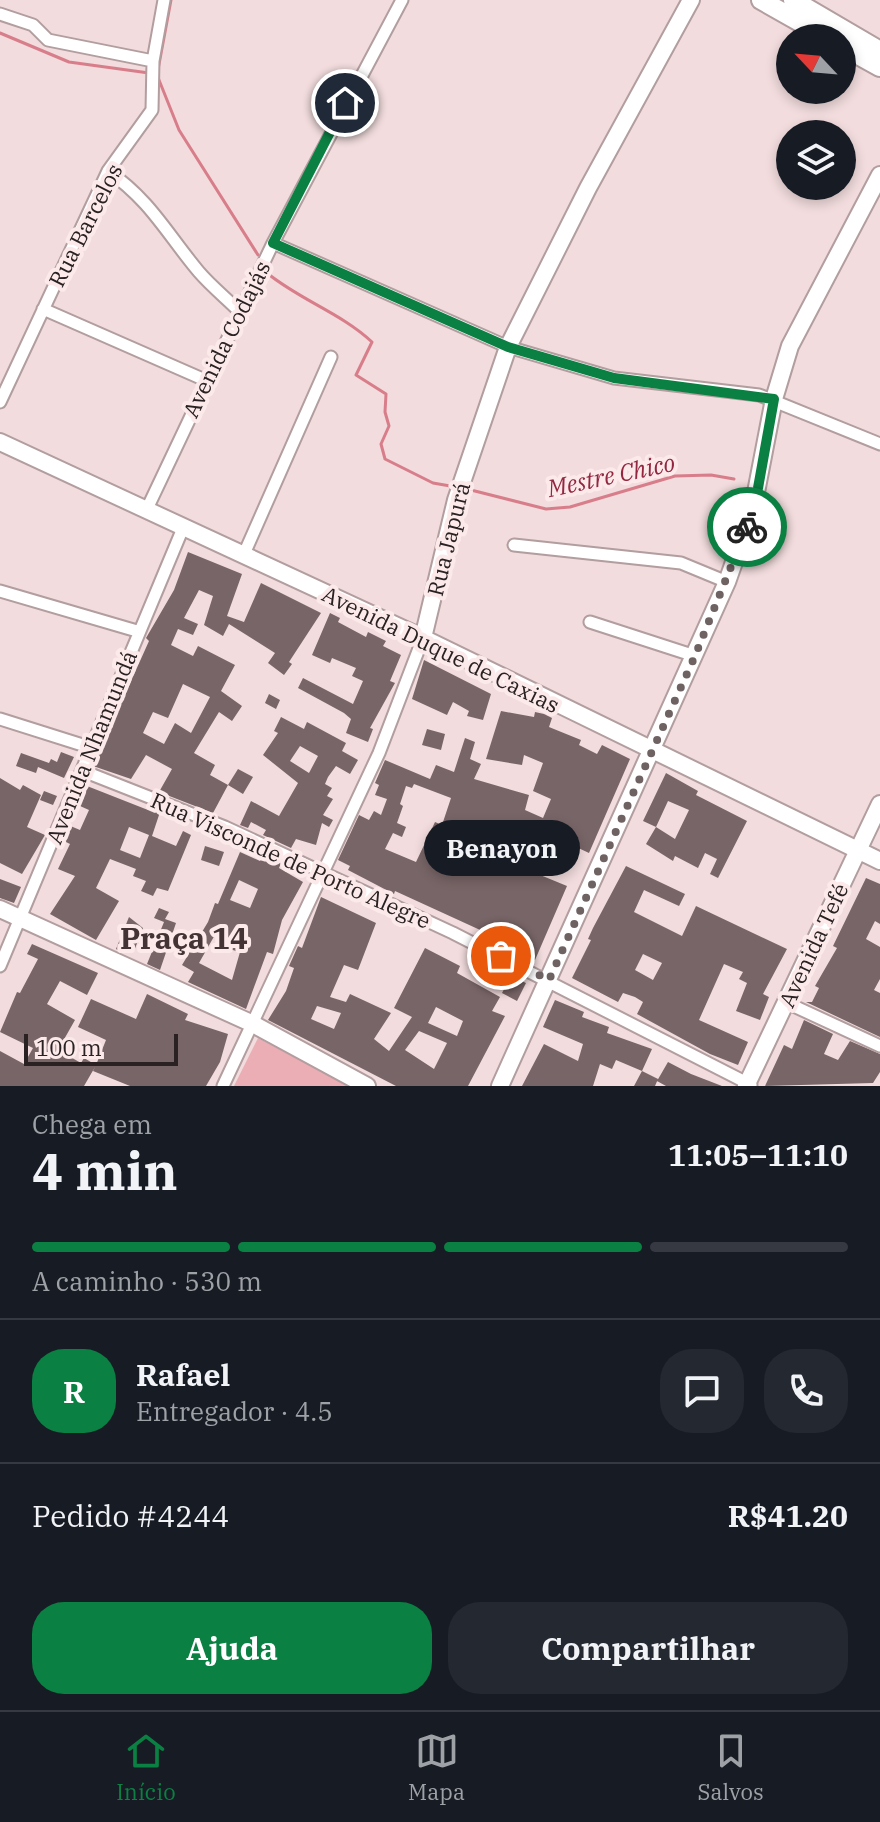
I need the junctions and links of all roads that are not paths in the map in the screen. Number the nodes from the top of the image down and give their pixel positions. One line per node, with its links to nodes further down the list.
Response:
1 (164, 0): 10 (street, Rua Barcelos)
2 (402, 0): 14 (street, Avenida Codajás)
3 (691, 0): 17 (street, Rua Japurá)
4 (761, 0): 7 (main road)
5 (793, 0): 8 (main road)
6 (0, 14): 10 (street)
7 (803, 24)
8 (880, 51)
9 (856, 54): 11 (main road)
10 (153, 61): 12 (street, Rua Barcelos)
11 (880, 67)
12 (108, 171): 15 (street, Rua Barcelos); 16 (street)
13 (880, 175): 20 (street)
14 (273, 243): 16 (street, Avenida Codajás); 17 (street)
15 (43, 309): 19 (street); 21 (street, Rua Barcelos)
16 (239, 311): 19 (street, Avenida Codajás)
17 (508, 347): 20 (street); 32 (street, Rua Japurá)
18 (331, 357): 27 (street)
19 (205, 380): 24 (street, Avenida Codajás)
20 (774, 399): 23 (street); 28 (street)
21 (0, 402)
22 (0, 442): 24 (street, Avenida Duque de Caxias)
23 (880, 444)
24 (146, 511): 25 (street, Avenida Duque de Caxias)
25 (183, 528): 27 (street, Avenida Duque de Caxias); 31 (street, Avenida Nhamundá)
26 (514, 545): 28 (street)
27 (244, 554): 32 (street, Avenida Duque de Caxias)
28 (727, 582): 33 (street)
29 (0, 591): 31 (street)
30 (590, 622): 33 (street)
31 (137, 631): 35 (street, Avenida Nhamundá)
32 (423, 638): 36 (street, Avenida Duque de Caxias); 41 (street, Rua Japurá)
33 (695, 656): 36 (street)
34 (0, 719): 35 (street)
35 (92, 748): 37 (street, Avenida Nhamundá)
36 (652, 751): 39 (street, Avenida Duque de Caxias); 45 (street)
37 (83, 771): 41 (street, Rua Visconde de Porto Alegre); 43 (street, Avenida Nhamundá)
38 (880, 804): 39 (street, Avenida Tefé)
39 (858, 849): 40 (street, Avenida Duque de Caxias); 46 (street, Avenida Tefé)
40 (880, 861)
41 (324, 872): 45 (street, Rua Visconde de Porto Alegre); 47 (street, Rua Japurá)
42 (0, 909): 43 (street)
43 (21, 918): 44 (street, Avenida Nhamundá); 47 (street)
44 (0, 966)
45 (549, 980): 49 (street, Rua Visconde de Porto Alegre); 52 (street)
46 (785, 1002): 48 (street); 49 (street, Avenida Tefé)
47 (253, 1024): 50 (street, Rua Japurá); 51 (street)
48 (880, 1046)
49 (749, 1085)
50 (223, 1086)
51 (367, 1086)
52 (500, 1086)

